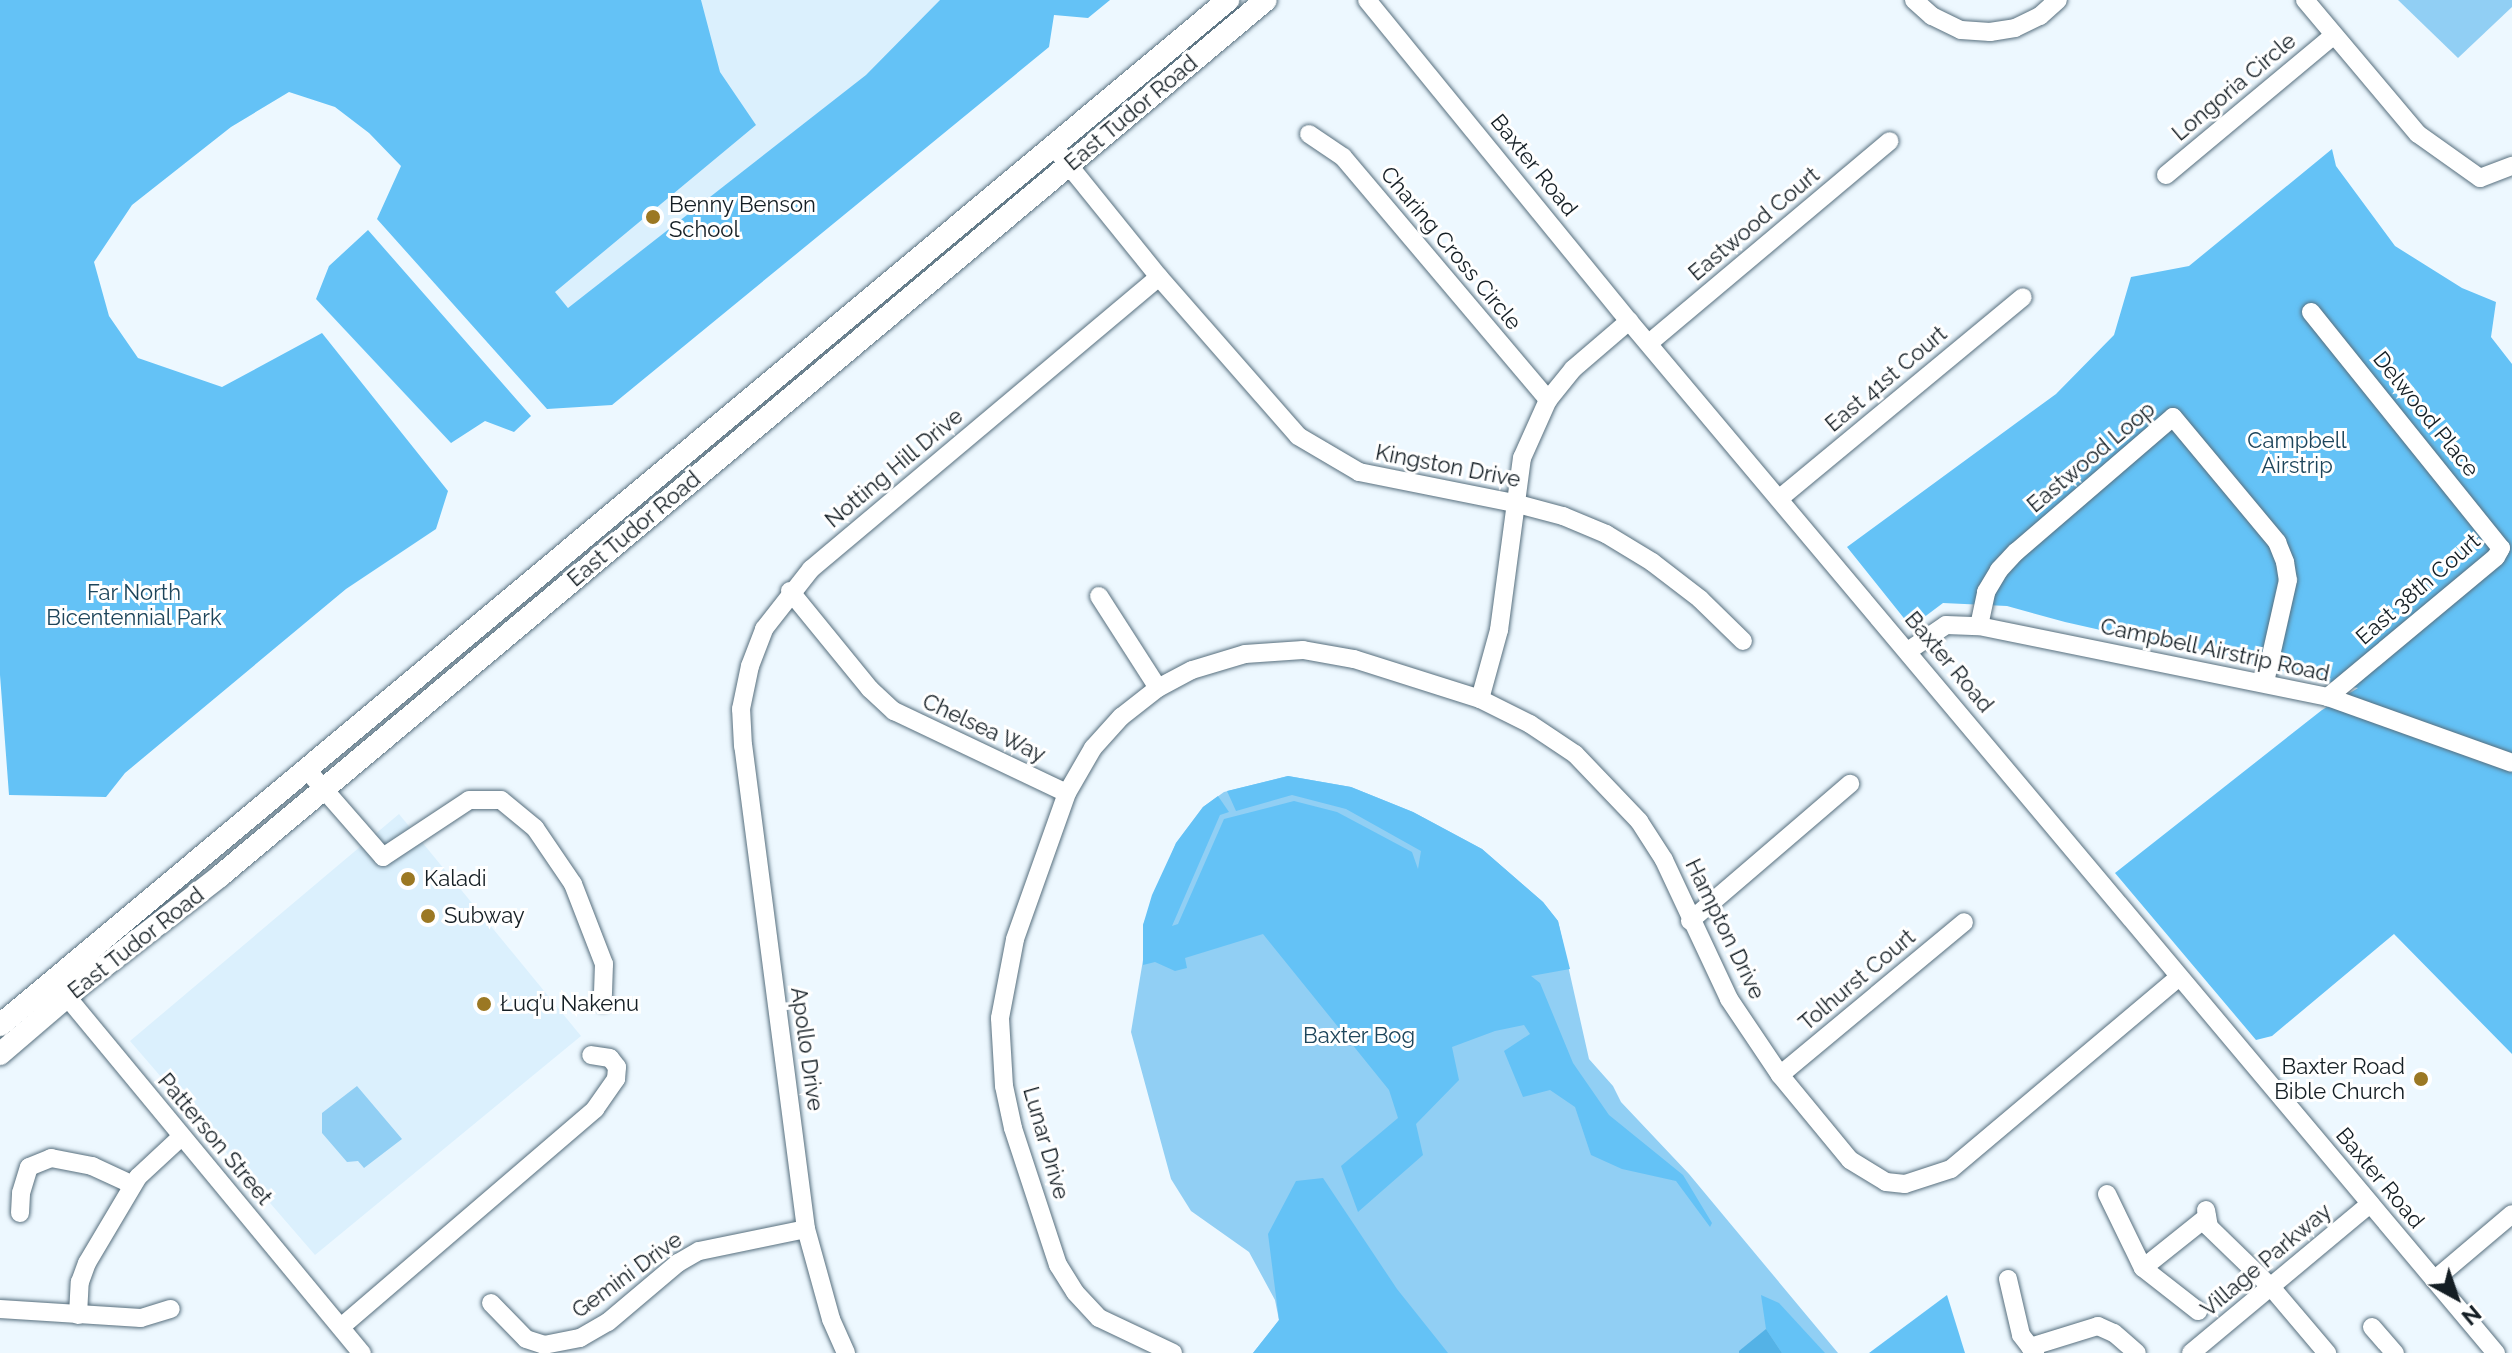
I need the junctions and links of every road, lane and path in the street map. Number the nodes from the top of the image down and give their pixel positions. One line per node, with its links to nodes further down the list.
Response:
1 (1228, 0): 10 (main road, East Tudor Road)
2 (1266, 0): 11 (main road, East Tudor Road)
3 (1367, 0): 17 (street, Baxter Road)
4 (1914, 0): 5 (street)
5 (2058, 0)
6 (2305, 0): 7 (street)
7 (2333, 36): 12 (street); 13 (street, Longoria Circle)
8 (1309, 134): 19 (street, Charing Cross Circle)
9 (1890, 141): 18 (street, Eastwood Court)
10 (1054, 147): 11 (street, Kingston Drive); 34 (main road, East Tudor Road)
11 (1069, 165): 14 (street, Kingston Drive); 36 (main road, East Tudor Road)
12 (2512, 166)
13 (2166, 175)
14 (1159, 277): 21 (street, Kingston Drive); 23 (street, Notting Hill Drive)
15 (2023, 297): 20 (street, East 41st Court)
16 (2311, 312): 22 (street, Delwood Place)
17 (1629, 321): 18 (street, Baxter Road); 19 (street)
18 (1649, 343): 20 (street, Baxter Road)
19 (1548, 400): 21 (street)
20 (1780, 498): 27 (street, Baxter Road)
21 (1514, 503): 26 (street, Kingston Drive); 31 (street)
22 (2501, 548): 30 (street, East 38th Court)
23 (790, 591): 32 (street, Notting Hill Drive); 37 (street, Chelsea Way)
24 (1099, 596): 29 (street)
25 (1979, 626): 27 (street, Campbell Airstrip Road); 28 (street, Campbell Airstrip Road); 28 (street, Eastwood Loop)
26 (1743, 641)
27 (1908, 651): 40 (street, Baxter Road)
28 (2265, 682): 30 (street, Campbell Airstrip Road)
29 (1158, 688): 31 (street, Hampton Drive); 37 (street, Lunar Drive)
30 (2328, 697): 33 (street, Campbell Airstrip Road)
31 (1480, 699): 38 (street, Hampton Drive)
32 (743, 746): 53 (street, Apollo Drive)
33 (2512, 763)
34 (308, 771): 36 (street); 41 (main road, East Tudor Road)
35 (1850, 784): 38 (street)
36 (324, 790): 41 (main road, East Tudor Road); 42 (street)
37 (1067, 793): 68 (street, Lunar Drive)
38 (1690, 921): 46 (street, Hampton Drive)
39 (1964, 922): 46 (street, Tolhurst Court)
40 (2179, 977): 46 (street, Hampton Drive); 50 (street, Baxter Road)
41 (60, 988): 43 (main road, East Tudor Road); 44 (main road, East Tudor Road); 47 (street, Patterson Street)
42 (603, 1002)
43 (0, 1025)
44 (0, 1054)
45 (591, 1055): 63 (street)
46 (1780, 1075)
47 (181, 1137): 48 (street); 63 (street, Patterson Street)
48 (133, 1185): 51 (street); 62 (street)
49 (2107, 1194): 54 (street)
50 (2370, 1204): 56 (street, Baxter Road); 57 (street, Village Parkway)
51 (20, 1213)
52 (2512, 1214): 56 (street)
53 (806, 1229): 58 (street, Gemini Drive); 67 (street, Apollo Drive)
54 (2143, 1268): 57 (street); 61 (street)
55 (2008, 1279): 65 (street)
56 (2434, 1280): 73 (street, Baxter Road)
57 (2271, 1287): 70 (street, Village Parkway); 71 (street)
58 (491, 1303)
59 (0, 1309): 62 (street)
60 (171, 1309): 62 (street)
61 (2198, 1311)
62 (78, 1315)
63 (341, 1327): 66 (street, Patterson Street)
64 (2372, 1327): 72 (street)
65 (2032, 1350): 69 (street)
66 (362, 1353)
67 (846, 1353)
68 (1173, 1353)
69 (2137, 1353)
70 (2191, 1353)
71 (2327, 1353)
72 (2395, 1353)
73 (2496, 1353)

